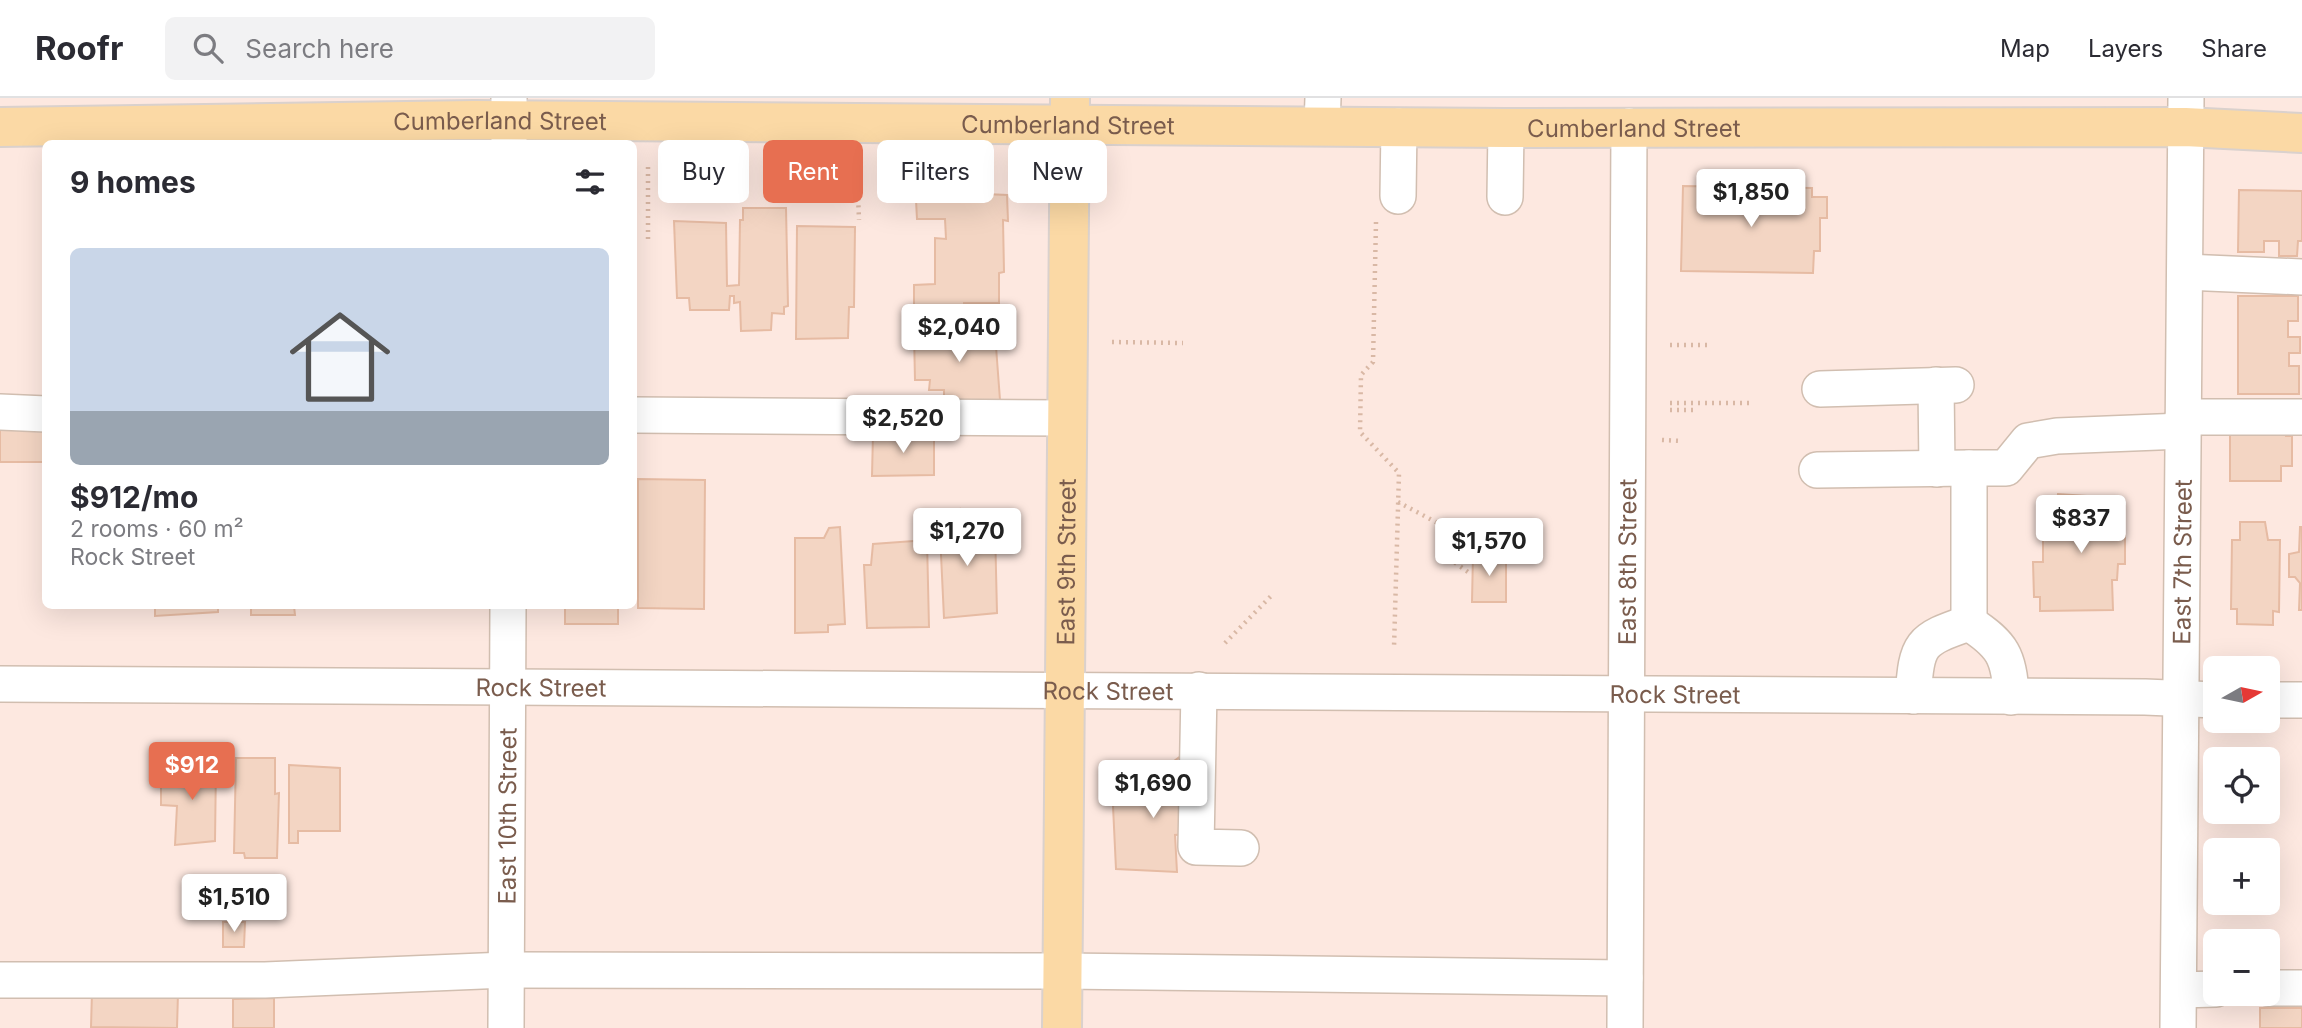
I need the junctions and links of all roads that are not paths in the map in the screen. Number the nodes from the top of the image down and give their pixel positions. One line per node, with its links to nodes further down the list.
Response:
1 (1070, 111): 2 (main road, Cumberland Street); 5 (main road, Cumberland Street); 19 (main road, East 9th Street)
2 (1322, 111): 6 (main road, Cumberland Street)
3 (1629, 112): 4 (main road, Cumberland Street); 8 (main road, Cumberland Street); 29 (street, East 8th Street)
4 (2185, 113): 9 (main road, Cumberland Street); 12 (street, East 7th Street)
5 (509, 121): 7 (main road, Cumberland Street)
6 (1399, 126): 8 (main road, Cumberland Street); 11 (street)
7 (0, 127)
8 (1506, 128): 10 (street)
9 (2302, 133)
10 (1505, 197)
11 (1387, 204)
12 (2185, 272): 13 (street); 20 (street, East 7th Street)
13 (2302, 277)
14 (1820, 389): 21 (street)
15 (0, 412): 16 (street)
16 (42, 414)
17 (637, 415): 19 (street)
18 (2302, 417): 20 (street)
19 (1066, 418): 28 (main road, East 9th Street)
20 (2183, 424): 21 (street); 32 (street, East 7th Street)
21 (1953, 469): 22 (street); 24 (street)
22 (1817, 470)
23 (508, 609): 26 (street, East 10th Street)
24 (1969, 623): 30 (street); 31 (street)
25 (0, 684): 26 (street, Rock Street)
26 (508, 686): 28 (street, Rock Street); 36 (street, East 10th Street)
27 (1199, 690): 28 (street, Rock Street); 29 (street, Rock Street); 35 (street)
28 (1065, 691): 37 (main road, East 9th Street)
29 (1627, 693): 30 (street, Rock Street); 38 (street, East 8th Street)
30 (1913, 695): 31 (street, Rock Street)
31 (2011, 697): 32 (street, Rock Street)
32 (2199, 699): 43 (street, East 7th Street)
33 (2280, 700): 34 (street)
34 (2302, 700)
35 (1241, 848)
36 (506, 970): 37 (street); 39 (street); 44 (street, East 10th Street)
37 (1063, 971): 38 (street); 45 (main road, East 9th Street)
38 (1625, 978): 46 (street, East 8th Street)
39 (0, 980)
40 (2280, 988): 41 (street)
41 (2302, 988)
42 (2203, 989): 43 (street)
43 (2179, 990): 47 (street, East 7th Street)
44 (506, 1028)
45 (1062, 1028)
46 (1625, 1028)
47 (2178, 1028)

